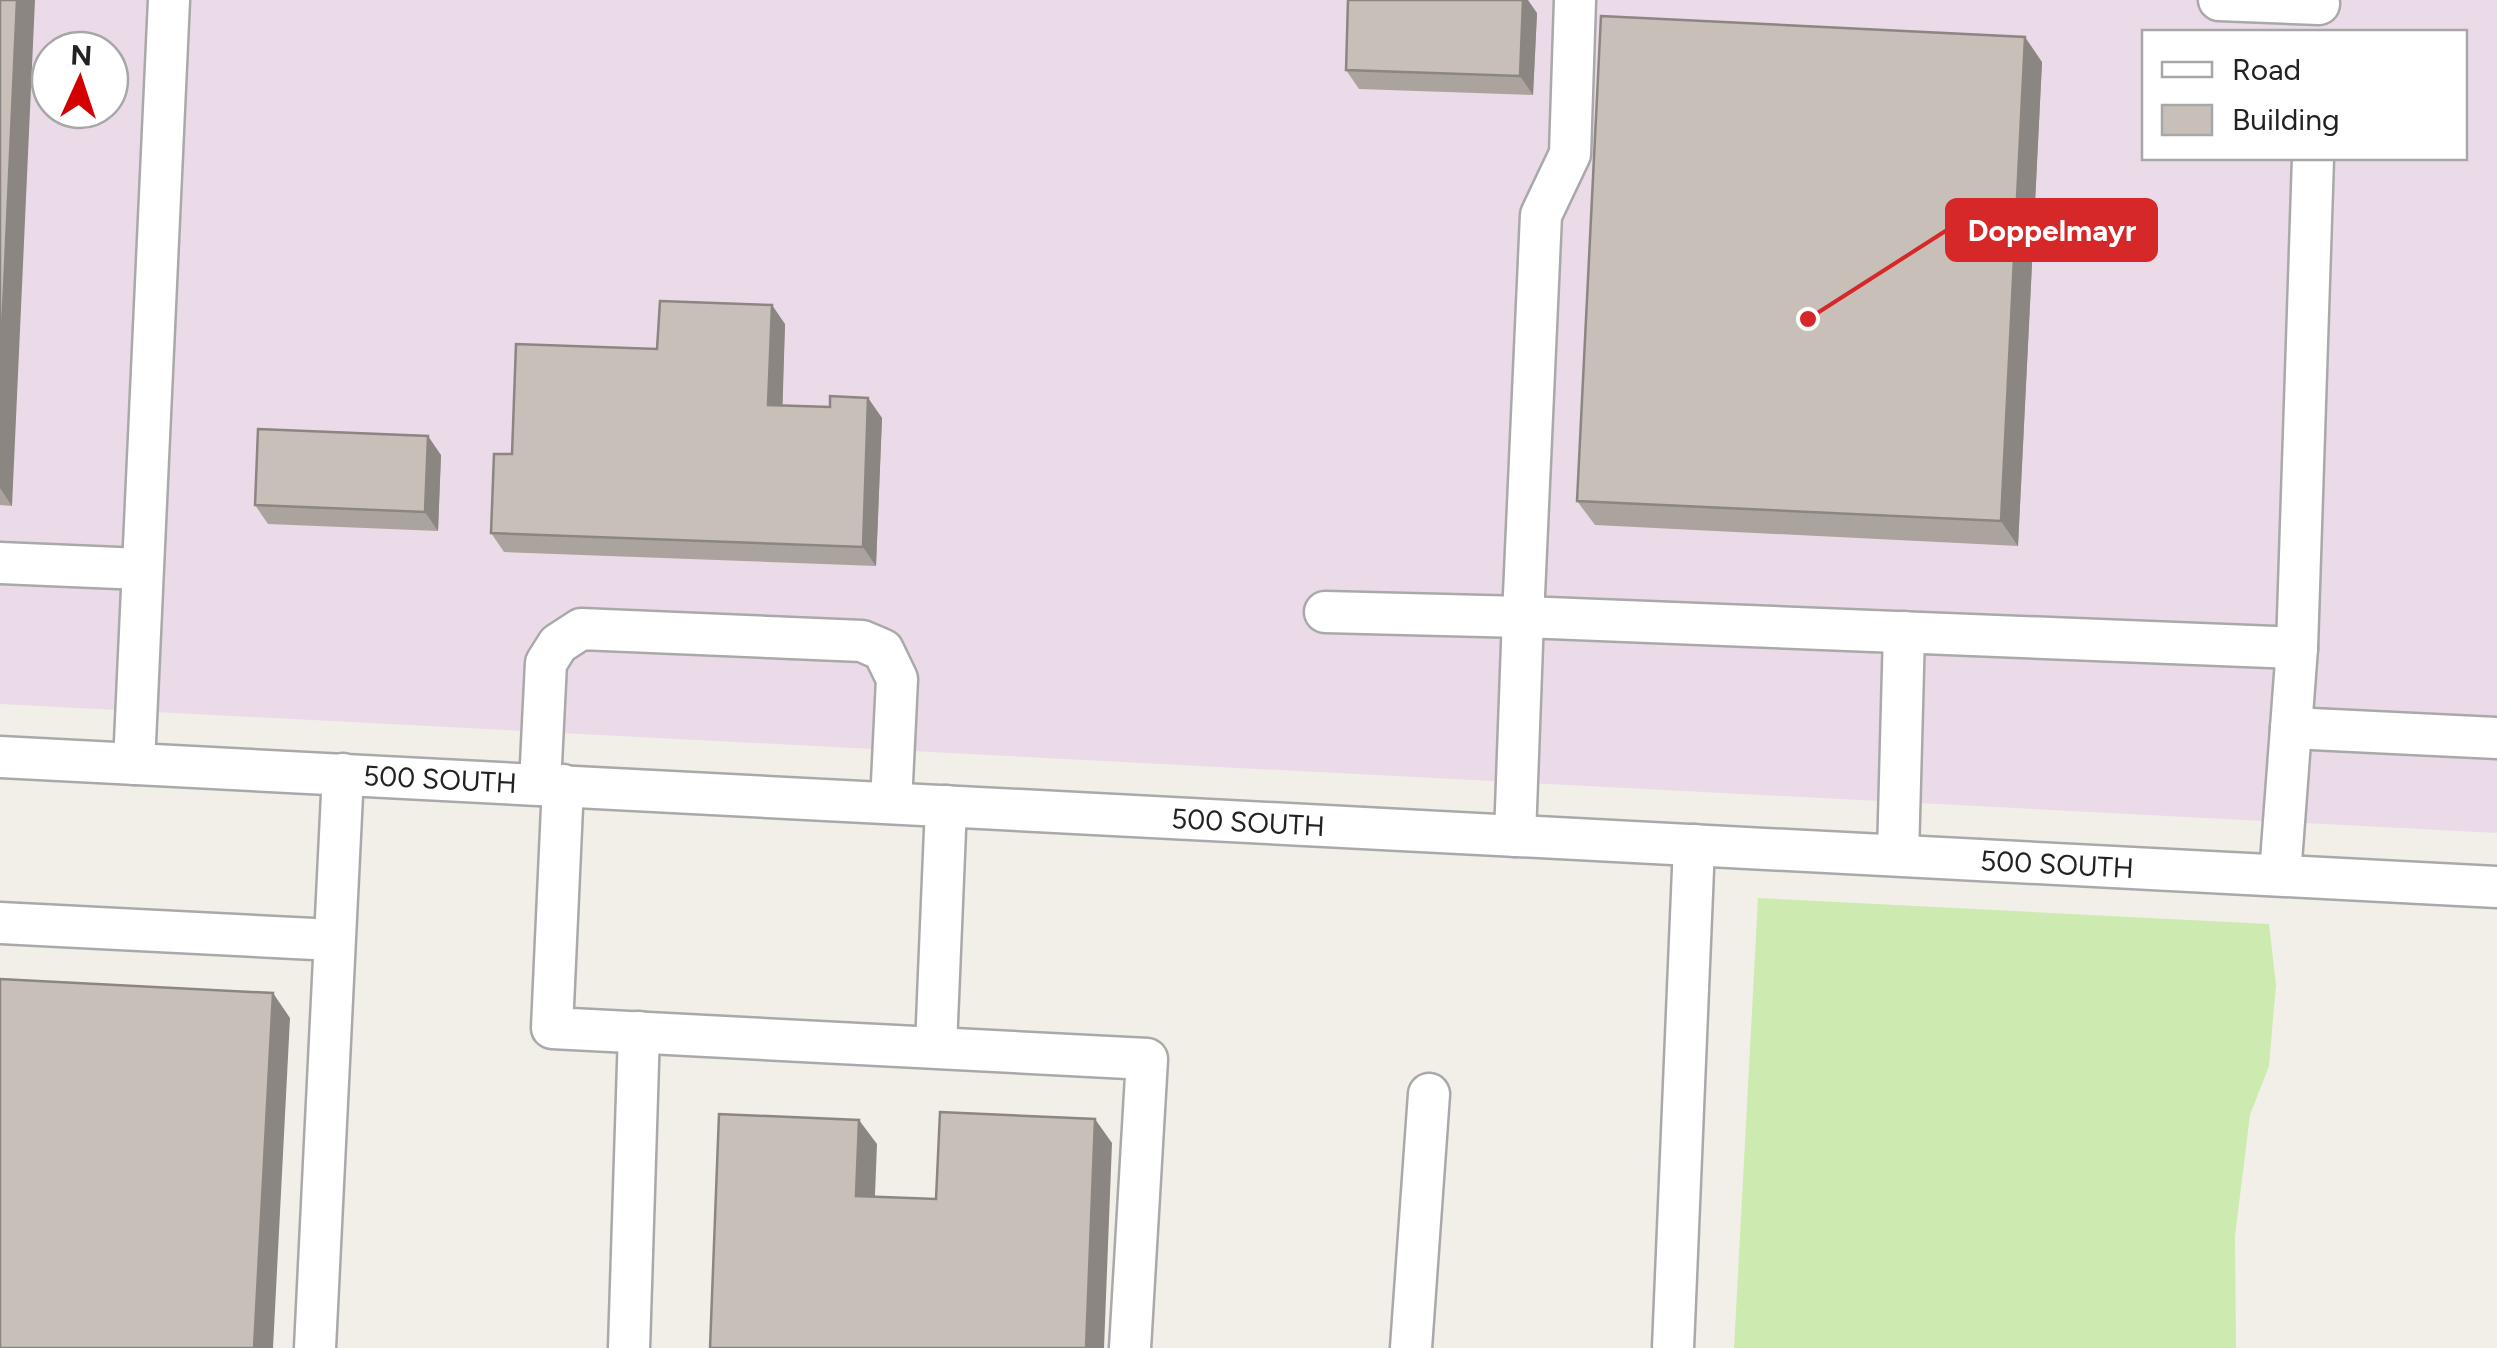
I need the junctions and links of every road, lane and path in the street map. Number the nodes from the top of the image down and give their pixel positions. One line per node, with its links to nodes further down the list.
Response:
1 (169, 0): 7 (street)
2 (1575, 0): 9 (street)
3 (2219, 0): 4 (street)
4 (2318, 12)
5 (2314, 160): 11 (street)
6 (0, 563): 7 (street)
7 (142, 570): 15 (street)
8 (1325, 612): 9 (street)
9 (1523, 618): 10 (street); 20 (street)
10 (1904, 632): 11 (street); 22 (street)
11 (2297, 648): 12 (street)
12 (2291, 728): 13 (street); 23 (street)
13 (2497, 738)
14 (0, 757): 15 (street, 500 SOUTH)
15 (134, 764): 16 (street, 500 SOUTH)
16 (343, 774): 17 (street, 500 SOUTH); 26 (street)
17 (552, 785): 18 (street, 500 SOUTH); 18 (street); 27 (street)
18 (890, 802): 19 (street, 500 SOUTH)
19 (946, 806): 20 (street, 500 SOUTH); 28 (street)
20 (1514, 836): 21 (street, 500 SOUTH)
21 (1694, 845): 22 (street, 500 SOUTH); 34 (street)
22 (1898, 855): 23 (street, 500 SOUTH)
23 (2280, 876): 24 (street, 500 SOUTH)
24 (2497, 886)
25 (0, 923): 26 (street)
26 (334, 940): 30 (street)
27 (639, 1032): 28 (street); 31 (street)
28 (936, 1046): 32 (street)
29 (1429, 1094): 33 (street)
30 (315, 1348)
31 (629, 1348)
32 (1130, 1348)
33 (1411, 1348)
34 (1672, 1348)

